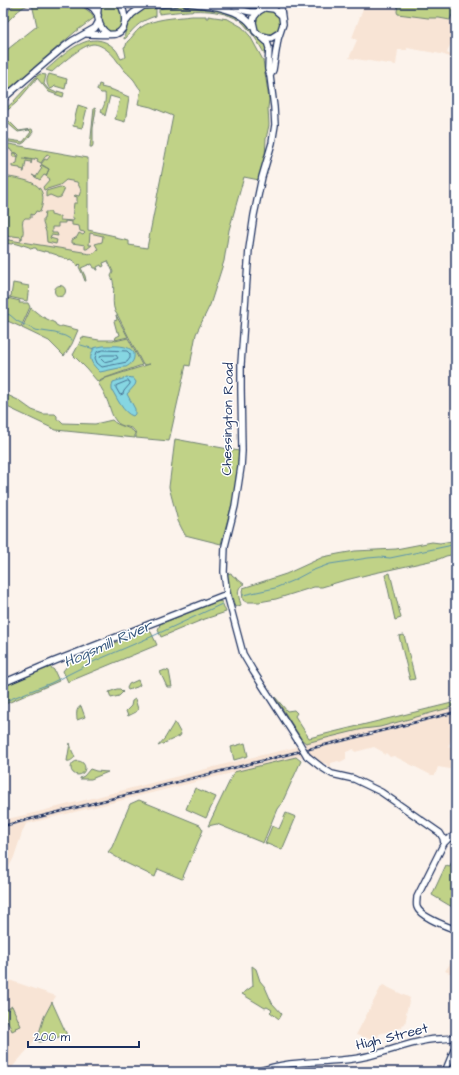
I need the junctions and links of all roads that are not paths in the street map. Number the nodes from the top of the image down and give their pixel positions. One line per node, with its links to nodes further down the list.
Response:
1 (86, 3): 13 (main road)
2 (100, 3): 13 (main road)
3 (121, 3): 9 (main road); 14 (main road)
4 (176, 3): 9 (main road)
5 (185, 3): 15 (main road, Chessington Road)
6 (226, 3): 11 (main road)
7 (273, 3): 10 (main road)
8 (283, 3): 12 (main road, Chessington Road)
9 (142, 6): 14 (main road)
10 (265, 8): 11 (main road); 12 (main road)
11 (259, 11): 15 (main road)
12 (281, 15): 16 (main road, Chessington Road)
13 (99, 18): 17 (main road); 18 (main road)
14 (123, 26): 18 (main road)
15 (256, 30): 19 (main road, Chessington Road)
16 (280, 33): 19 (main road); 20 (main road, Chessington Road)
17 (86, 34): 18 (main road); 21 (main road)
18 (108, 34)
19 (262, 36): 20 (main road, Chessington Road)
20 (270, 76): 22 (main road, Chessington Road)
21 (3, 99)
22 (227, 594): 23 (main road); 24 (main road, Chessington Road, bridge)
23 (3, 683)
24 (440, 833): 25 (main road, Chessington Road); 26 (main road)
25 (455, 835): 26 (main road, Chessington Road)
26 (444, 843): 27 (main road)
27 (456, 930)
28 (456, 1037): 30 (main road, High Street)
29 (456, 1045): 31 (main road)
30 (258, 1072)
31 (445, 1072)

